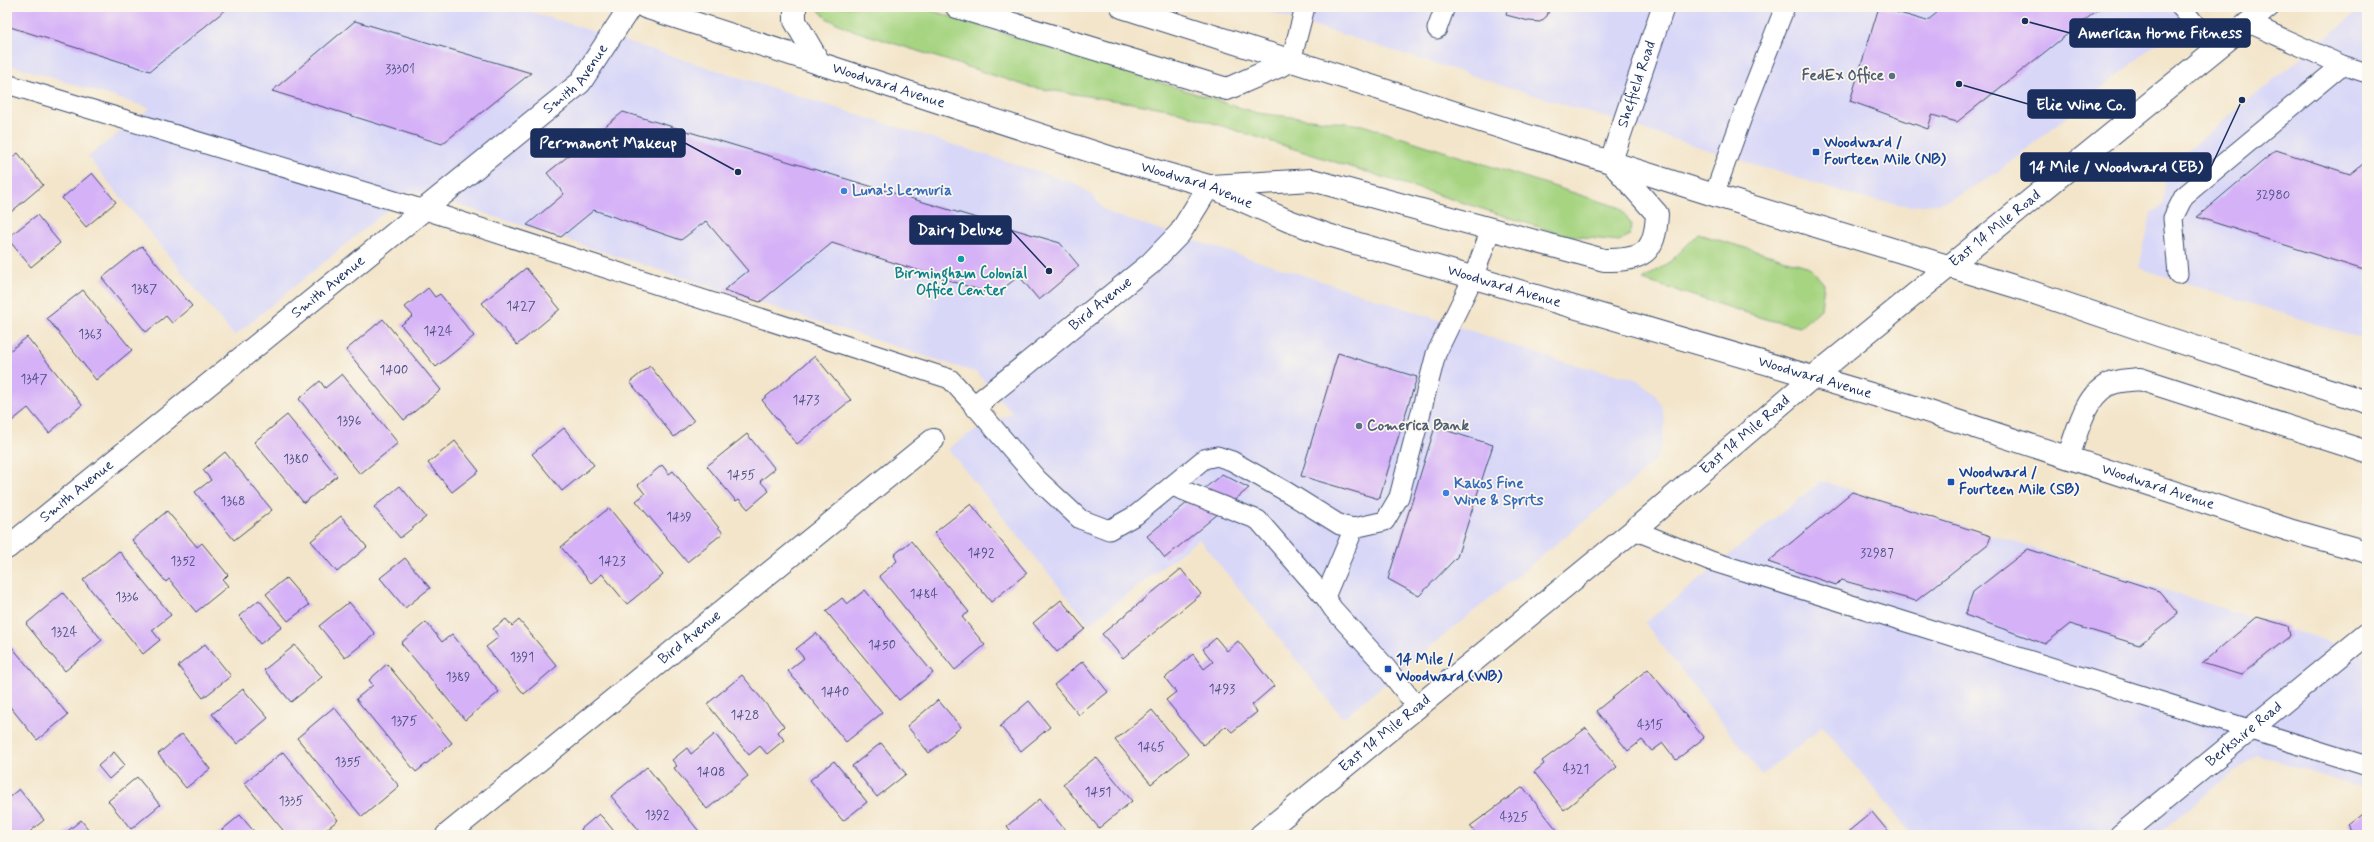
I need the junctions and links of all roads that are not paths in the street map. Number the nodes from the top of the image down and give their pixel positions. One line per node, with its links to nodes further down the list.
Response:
1 (630, 7): 23 (main road, Smith Avenue)
2 (645, 7): 16 (main road, Woodward Avenue)
3 (795, 7): 16 (main road)
4 (957, 7): 15 (main road)
5 (1122, 7): 15 (main road)
6 (1305, 7): 15 (lane)
7 (1445, 7): 13 (lane)
8 (1663, 7): 20 (main road, Sheffield Road)
9 (1785, 7): 22 (lane)
10 (2181, 7): 14 (lane)
11 (2268, 7): 12 (main road, East 14 Mile Road)
12 (2249, 23): 14 (main road, East 14 Mile Road); 17 (lane)
13 (1437, 29)
14 (2216, 50): 25 (main road, East 14 Mile Road)
15 (1291, 60): 20 (main road)
16 (820, 64): 21 (main road, Woodward Avenue)
17 (2342, 65): 18 (lane); 26 (lane)
18 (2367, 73)
19 (7, 84): 23 (lane)
20 (1611, 161): 22 (main road); 24 (main road)
21 (1209, 186): 24 (main road); 27 (main road, Woodward Avenue); 30 (main road, Bird Avenue)
22 (1714, 195): 25 (main road)
23 (426, 210): 30 (lane); 37 (main road, Smith Avenue)
24 (1490, 229): 27 (lane)
25 (1949, 266): 28 (main road, East 14 Mile Road); 29 (main road)
26 (2178, 274)
27 (1473, 278): 28 (main road, Woodward Avenue); 35 (lane)
28 (1813, 377): 33 (main road, Woodward Avenue); 36 (main road, East 14 Mile Road)
29 (2367, 402)
30 (975, 406): 34 (lane)
31 (933, 440): 44 (main road, Bird Avenue)
32 (2367, 452): 33 (main road)
33 (2068, 456): 38 (main road, Woodward Avenue)
34 (1172, 486): 35 (lane); 39 (lane)
35 (1354, 528): 39 (lane)
36 (1634, 530): 41 (main road, East 14 Mile Road); 42 (lane)
37 (7, 548)
38 (2367, 552)
39 (1325, 597): 41 (lane)
40 (2367, 634): 42 (main road, Berkshire Road)
41 (1418, 708): 45 (main road, East 14 Mile Road)
42 (2251, 729): 43 (lane); 46 (main road, Berkshire Road)
43 (2367, 766)
44 (447, 835)
45 (1261, 835)
46 (2121, 835)

